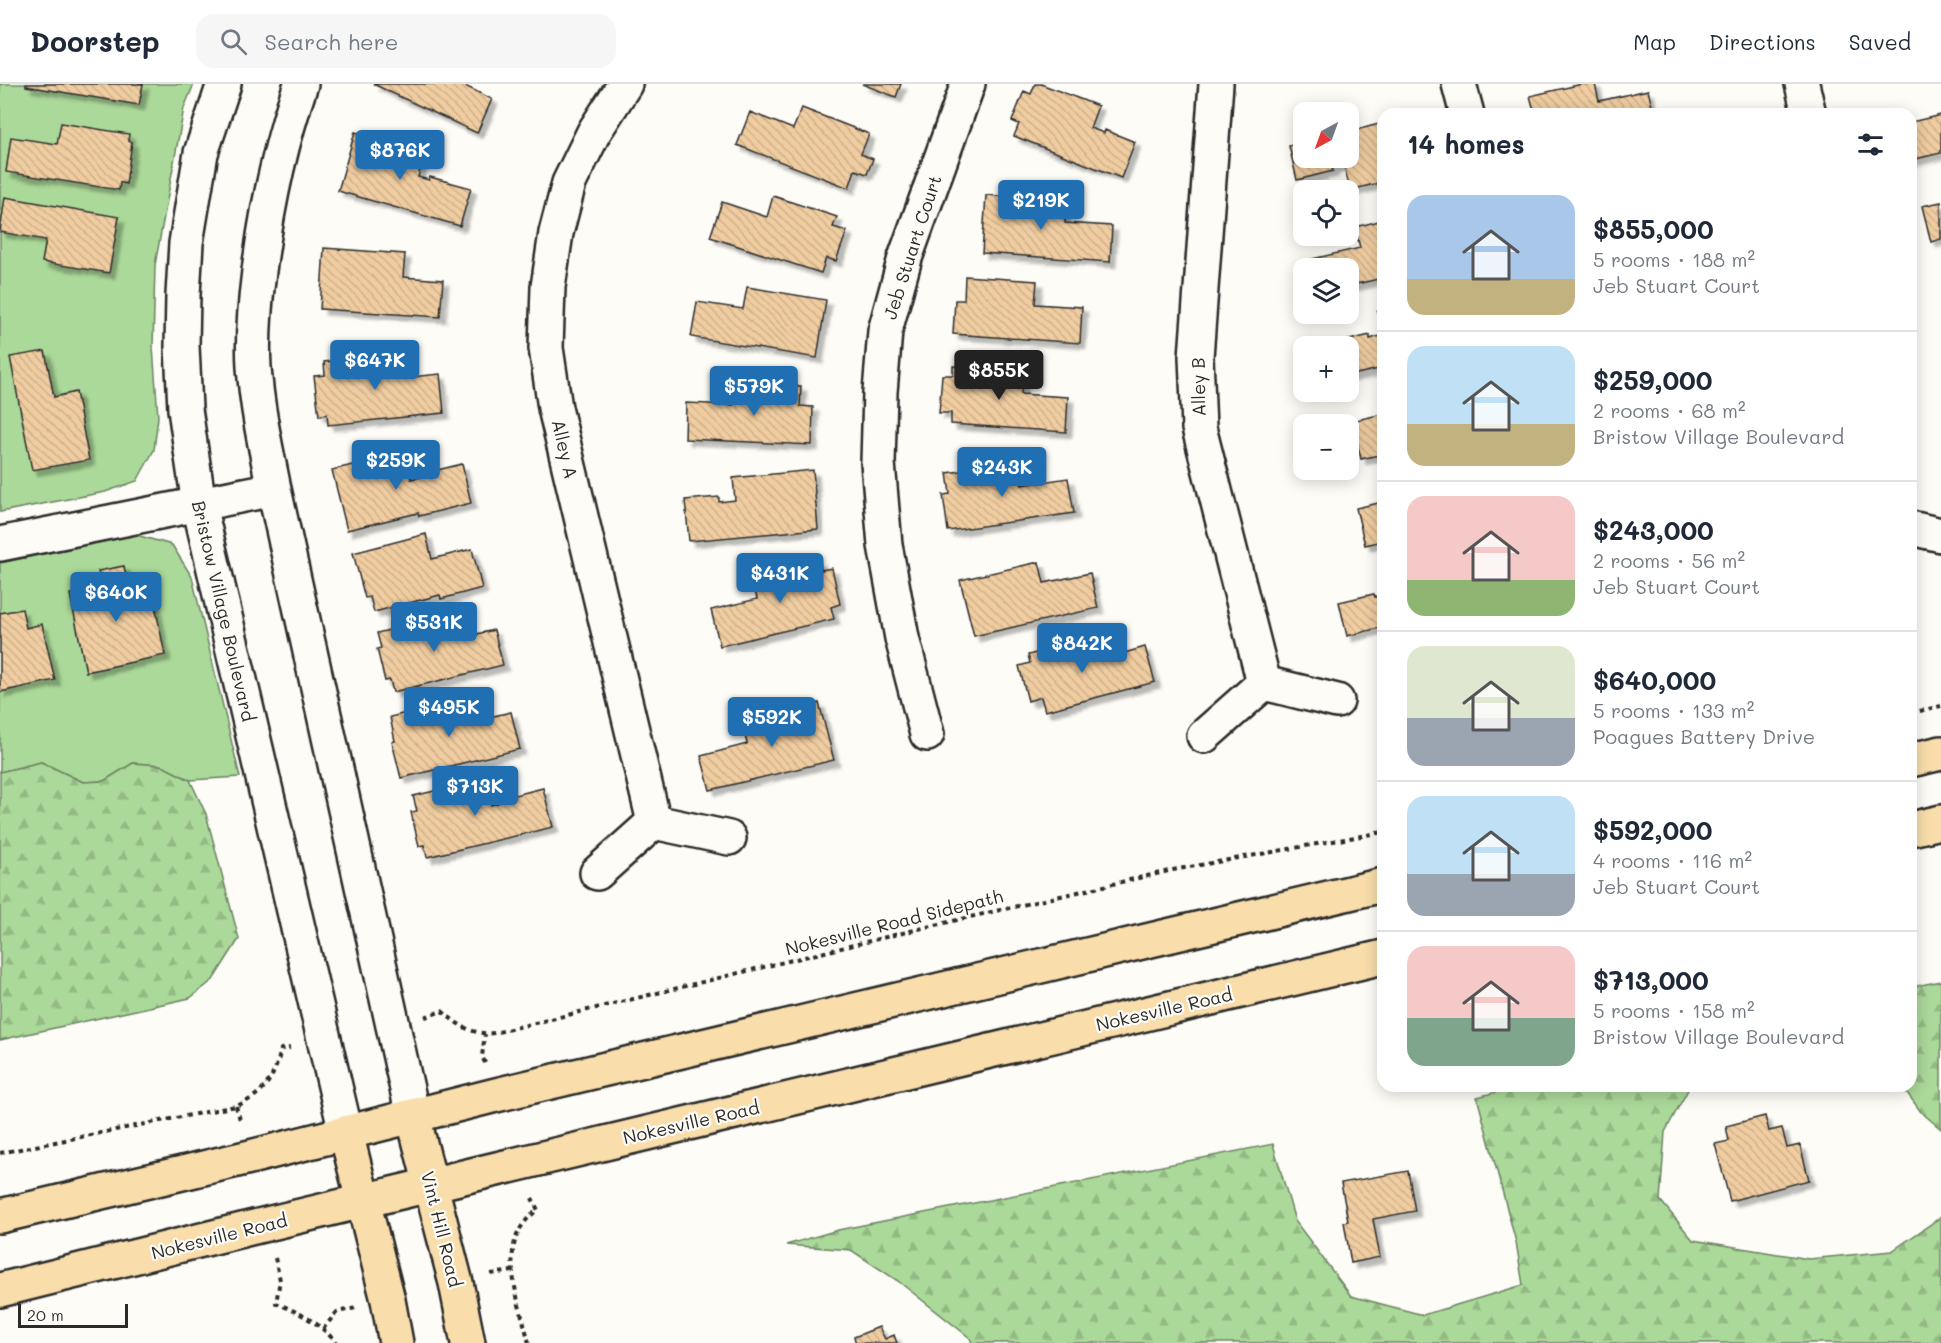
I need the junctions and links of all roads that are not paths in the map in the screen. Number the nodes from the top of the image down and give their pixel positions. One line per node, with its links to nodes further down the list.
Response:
1 (224, 84): 11 (street, Bristow Village Boulevard)
2 (301, 84): 10 (street)
3 (625, 84): 21 (street, Alley A)
4 (968, 84): 17 (street, Jeb Stuart Court)
5 (1216, 84): 15 (street, Alley B)
6 (1459, 84): 8 (street)
7 (1802, 84): 9 (street)
8 (1465, 108)
9 (1808, 108)
10 (274, 489): 11 (street); 28 (street)
11 (199, 505): 14 (street); 29 (street, Bristow Village Boulevard)
12 (1917, 529): 13 (street)
13 (1941, 535)
14 (0, 544)
15 (1264, 682): 16 (street); 18 (street)
16 (1337, 701)
17 (927, 734)
18 (1204, 736)
19 (1941, 753): 20 (main road)
20 (1917, 759)
21 (654, 822): 24 (street); 25 (street)
22 (1941, 822): 23 (main road)
23 (1917, 828)
24 (729, 838)
25 (597, 873)
26 (1377, 886): 28 (main road)
27 (1377, 958): 30 (main road, Nokesville Road)
28 (413, 1116): 29 (main road); 30 (main road, Vint Hill Road)
29 (346, 1133): 31 (main road); 32 (main road)
30 (431, 1186): 31 (main road, Nokesville Road); 35 (main road, Vint Hill Road)
31 (363, 1202): 33 (main road, Nokesville Road); 34 (main road)
32 (0, 1216)
33 (0, 1290)
34 (396, 1343)
35 (468, 1343)

